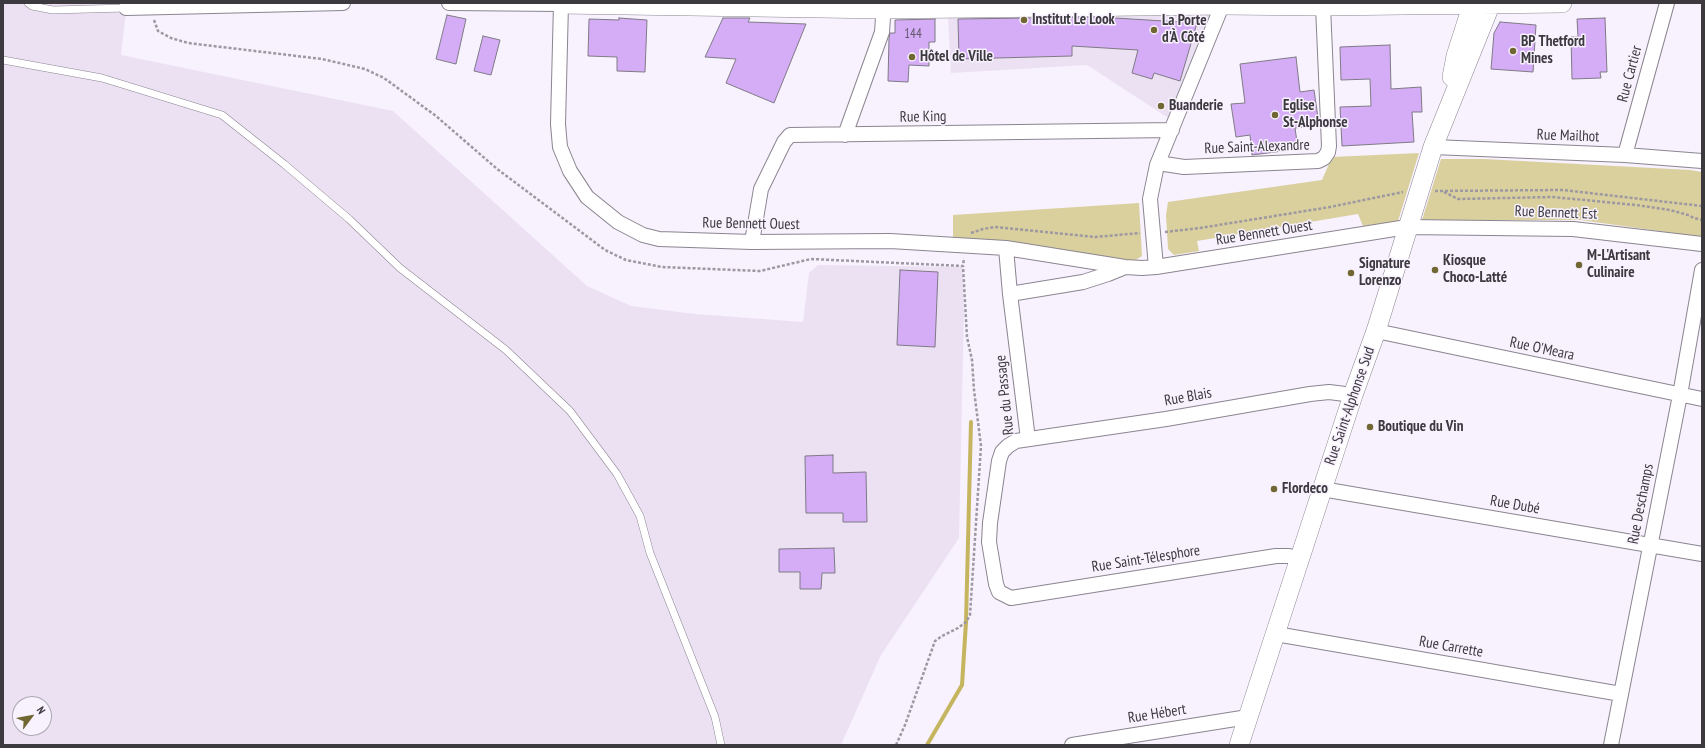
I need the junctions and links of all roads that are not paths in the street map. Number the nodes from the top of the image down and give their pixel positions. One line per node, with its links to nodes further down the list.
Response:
1 (28, 3): 13 (lane)
2 (343, 3): 10 (street)
3 (449, 3): 6 (street)
4 (1562, 3): 8 (street)
5 (1667, 3): 18 (street, Rue Cartier)
6 (561, 4): 11 (street); 22 (street, Rue Bennett Ouest)
7 (1223, 4): 11 (street); 12 (street); 15 (street)
8 (1482, 4): 12 (street); 17 (street, Rue Saint-Alphonse Sud)
9 (152, 5): 10 (street); 13 (street)
10 (212, 5)
11 (884, 6): 16 (street)
12 (1323, 6): 20 (street, Rue Saint-Alexandre)
13 (126, 8)
14 (3, 60): 42 (lane)
15 (1172, 130): 16 (street, Rue King); 20 (street)
16 (844, 135): 22 (street, Rue King)
17 (1433, 147): 18 (street, Rue Mailhot); 21 (street, Rue Saint-Alphonse Sud)
18 (1625, 155): 19 (street, Rue Mailhot)
19 (1702, 161)
20 (1158, 163): 26 (street)
21 (1407, 227): 23 (street, Rue Bennett Est); 26 (street, Rue Bennett Ouest); 29 (street, Rue Saint-Alphonse Sud)
22 (752, 242): 24 (street, Rue Bennett Ouest)
23 (1702, 244)
24 (1006, 248): 25 (street, Rue Bennett Ouest); 28 (street, Rue du Passage)
25 (1125, 267): 26 (street, Rue Bennett Ouest); 28 (street, Rue Bennett Ouest)
26 (1156, 267)
27 (1702, 270): 31 (street, Rue Deschamps)
28 (1010, 294): 33 (street, Rue du Passage)
29 (1376, 331): 30 (street, Rue Saint-Alphonse Sud); 31 (street, Rue O'Meara)
30 (1353, 395): 33 (street, Rue Blais); 34 (street, Rue Saint-Alphonse Sud)
31 (1680, 395): 32 (street, Rue O'Meara); 35 (street, Rue Deschamps)
32 (1702, 399)
33 (1028, 439): 38 (street, Rue du Passage)
34 (1322, 489): 35 (street, Rue Dubé); 37 (street, Rue Saint-Alphonse Sud)
35 (1650, 544): 36 (street, Rue Dubé); 40 (street, Rue Deschamps)
36 (1702, 554)
37 (1300, 559): 38 (street, Rue Saint-Télesphore); 39 (street, Rue Saint-Alphonse Sud)
38 (999, 592)
39 (1276, 634): 40 (street, Rue Carrette); 41 (street, Rue Saint-Alphonse Sud)
40 (1621, 694): 45 (street, Rue Deschamps)
41 (1248, 717): 43 (street, Rue Hébert); 44 (street, Rue Saint-Alphonse Sud)
42 (722, 745)
43 (1072, 745)
44 (1239, 745)
45 (1611, 745)

